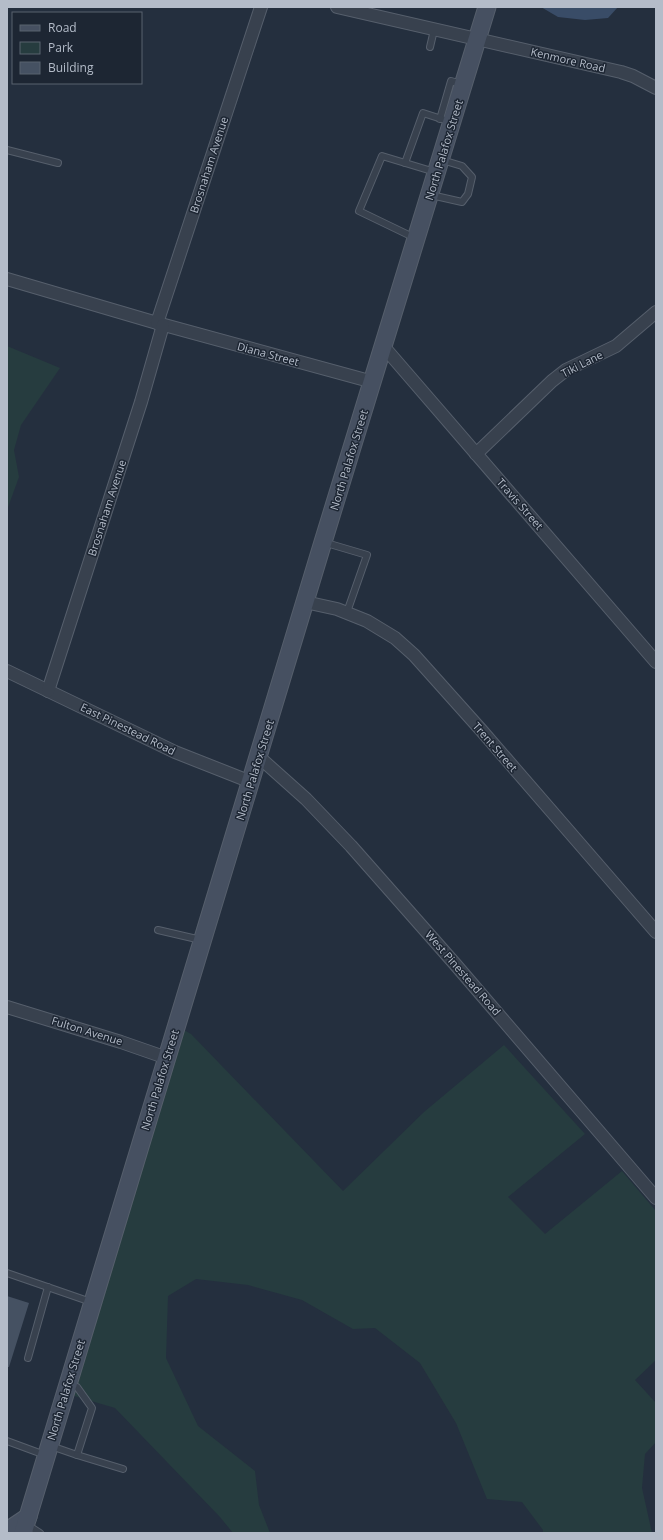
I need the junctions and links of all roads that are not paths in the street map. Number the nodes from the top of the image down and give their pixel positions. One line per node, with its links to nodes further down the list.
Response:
1 (261, 7): 17 (street, Brosnaham Avenue)
2 (337, 7): 4 (street, Kenmore Road)
3 (487, 7): 5 (main road, North Palafox Street)
4 (434, 30): 5 (street, Kenmore Road); 6 (lane)
5 (477, 40): 7 (street, Kenmore Road); 8 (main road, North Palafox Street)
6 (430, 46)
7 (656, 88)
8 (446, 121): 11 (lane); 12 (main road, North Palafox Street)
9 (7, 150): 10 (lane)
10 (58, 163)
11 (405, 163): 12 (lane); 14 (lane)
12 (439, 166): 13 (main road, North Palafox Street); 13 (lane)
13 (430, 195): 14 (main road, North Palafox Street)
14 (417, 238): 18 (main road, North Palafox Street)
15 (7, 279): 17 (street, Diana Street)
16 (656, 312): 20 (street, Tiki Lane)
17 (160, 324): 19 (street, Diana Street); 26 (street, Brosnaham Avenue)
18 (384, 347): 19 (main road, North Palafox Street); 20 (street, Travis Street)
19 (373, 382): 21 (main road, North Palafox Street)
20 (476, 454): 24 (street, Travis Street)
21 (323, 542): 22 (main road, North Palafox Street); 23 (lane)
22 (306, 602): 23 (street, Trent Street); 27 (main road, North Palafox Street)
23 (347, 612): 30 (street, Trent Street)
24 (656, 662)
25 (7, 670): 26 (street, East Pinestead Road)
26 (48, 691): 28 (street, East Pinestead Road)
27 (259, 757): 28 (main road, North Palafox Street); 34 (street, West Pinestead Road)
28 (251, 782): 31 (main road, North Palafox Street)
29 (158, 930): 31 (lane)
30 (656, 932)
31 (203, 940): 33 (main road, North Palafox Street)
32 (8, 1009): 33 (street, Fulton Avenue)
33 (167, 1058): 37 (main road, North Palafox Street)
34 (656, 1198)
35 (7, 1273): 36 (lane)
36 (48, 1287): 37 (lane); 38 (lane)
37 (93, 1303): 39 (main road, North Palafox Street)
38 (28, 1358)
39 (68, 1385): 41 (main road, North Palafox Street); 42 (lane)
40 (7, 1441): 41 (lane)
41 (48, 1451): 42 (lane); 44 (main road, North Palafox Street)
42 (77, 1455): 43 (lane)
43 (123, 1470)
44 (26, 1525): 45 (main road); 46 (lane)
45 (7, 1531)
46 (40, 1533)

